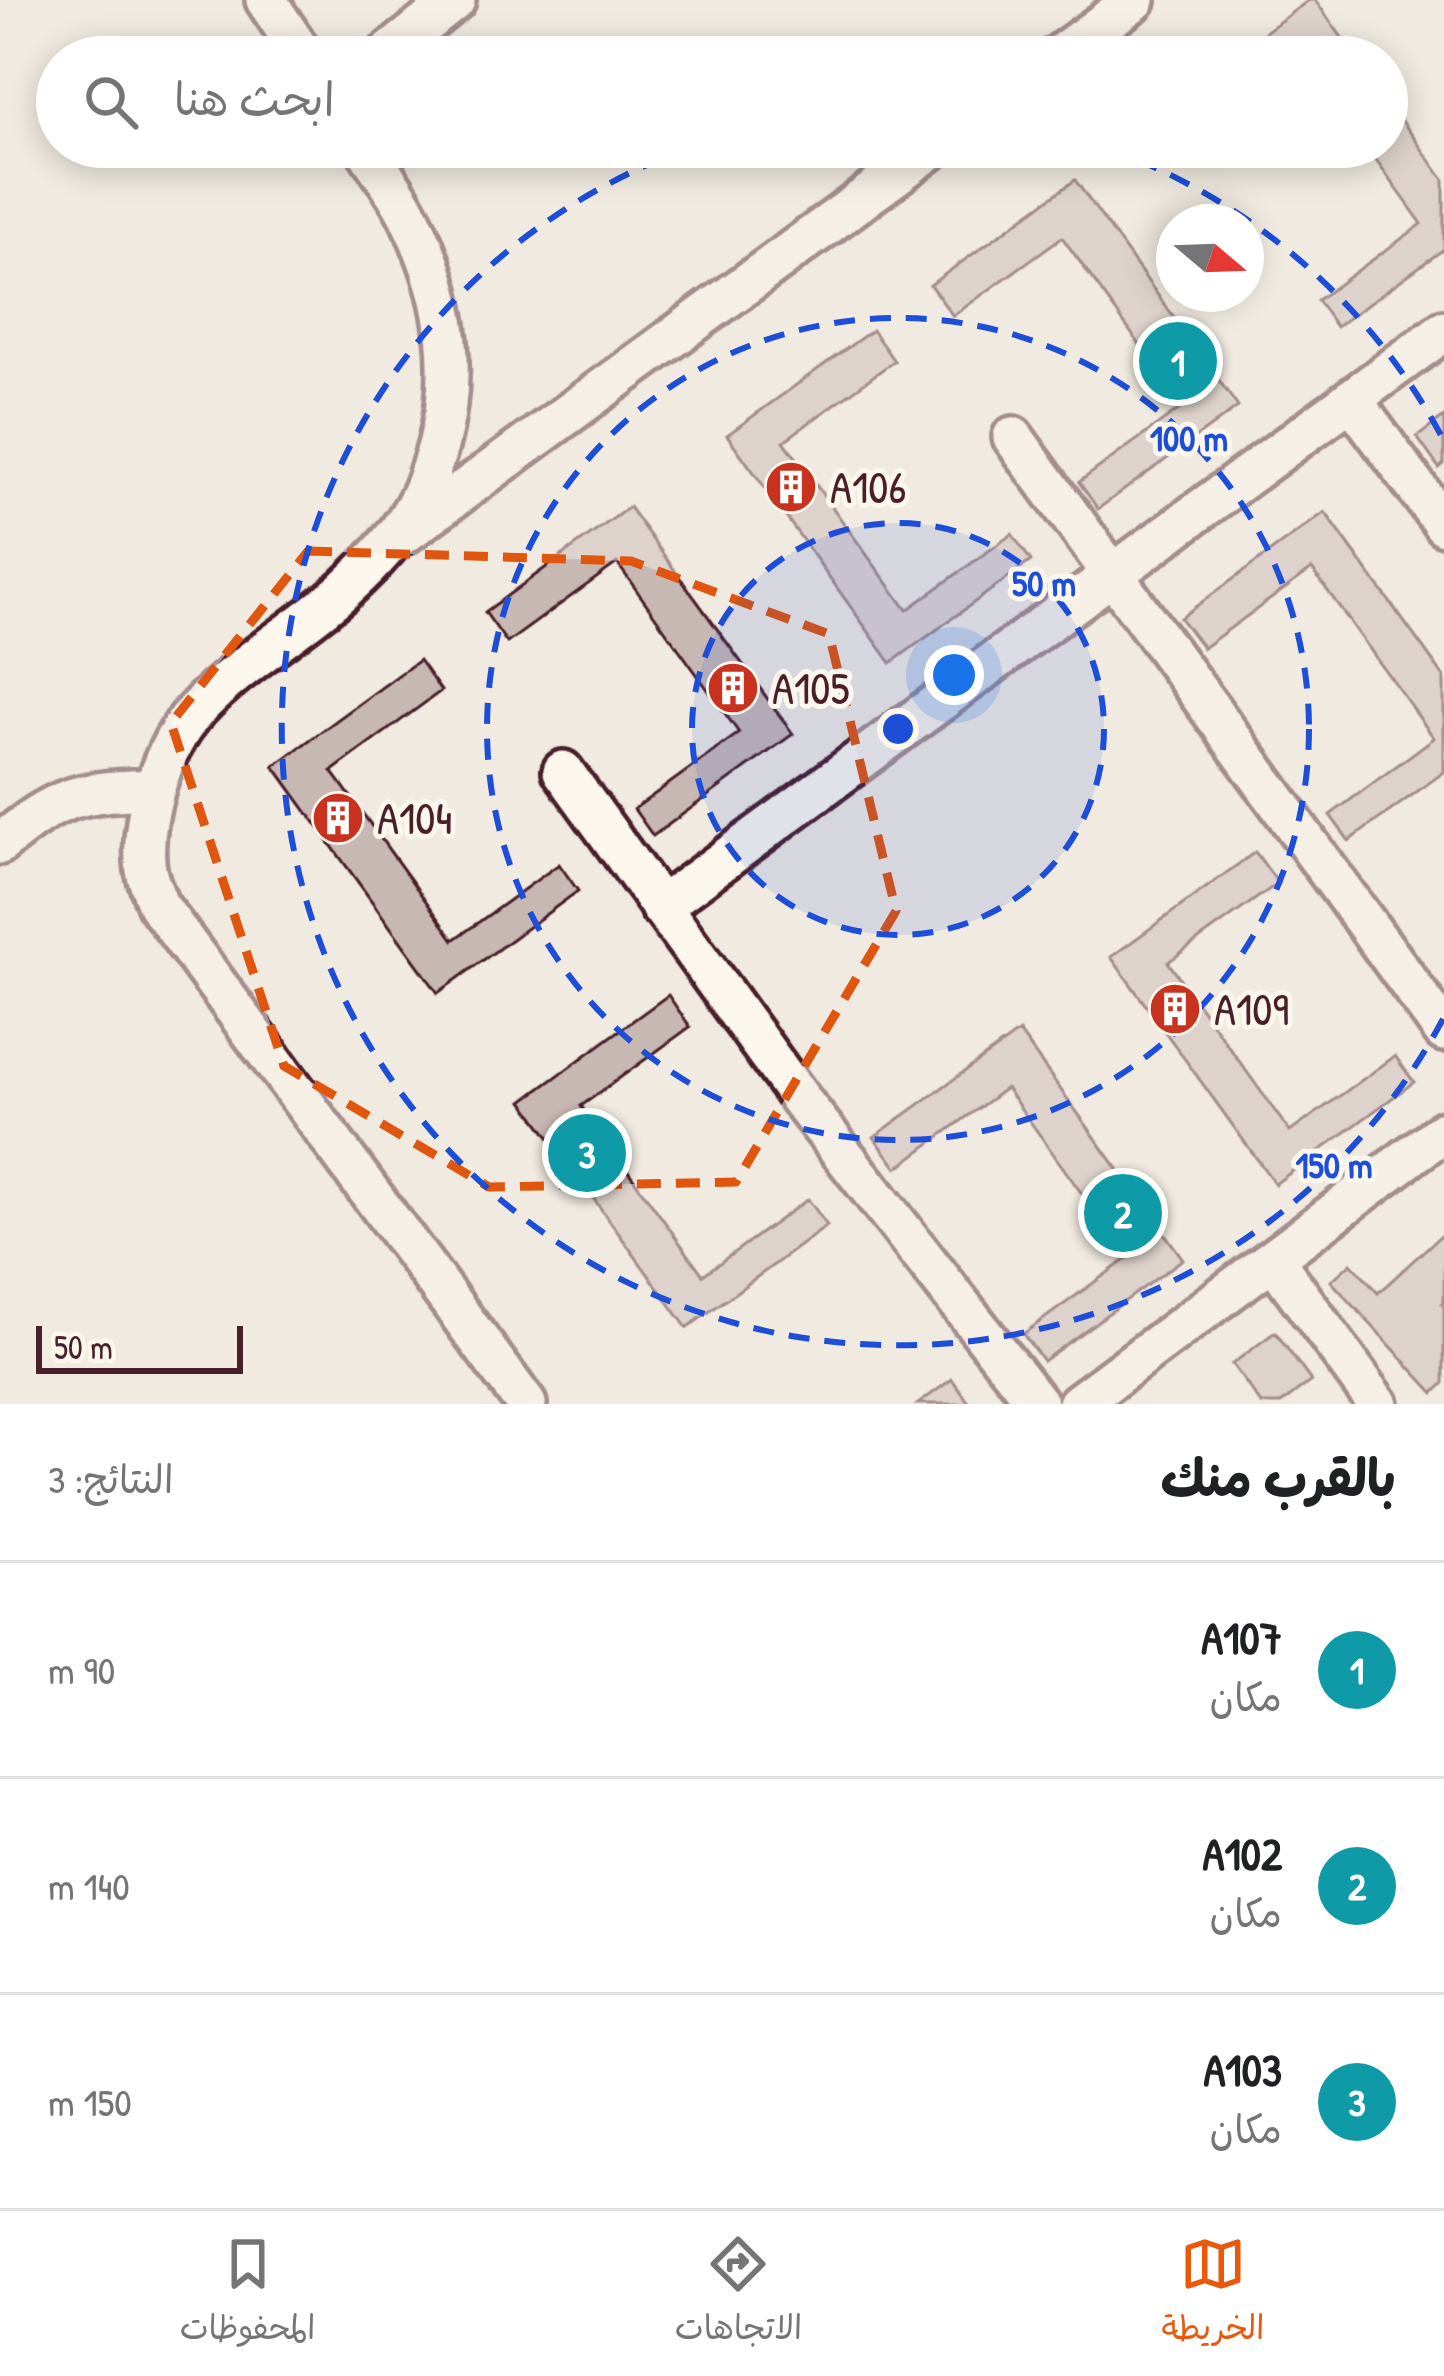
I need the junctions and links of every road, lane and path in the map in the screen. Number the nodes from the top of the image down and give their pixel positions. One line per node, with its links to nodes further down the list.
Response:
1 (266, 0): 5 (street)
2 (296, 0): 6 (street)
3 (455, 0): 7 (street)
4 (1136, 0): 8 (street)
5 (290, 36)
6 (319, 36)
7 (410, 36)
8 (1086, 36)
9 (378, 168): 15 (street)
10 (905, 168): 15 (street)
11 (1444, 331): 12 (street)
12 (1351, 399): 14 (street); 16 (street)
13 (1013, 436): 16 (street)
14 (1444, 526)
15 (386, 547): 18 (street)
16 (1113, 575): 20 (street); 21 (street)
17 (563, 772): 20 (street)
18 (154, 789): 19 (street); 24 (street)
19 (0, 844)
20 (659, 907): 25 (street)
21 (1444, 1031)
22 (1444, 1131): 23 (street)
23 (1273, 1258): 26 (street); 27 (street)
24 (526, 1404)
25 (1038, 1404)
26 (1078, 1404)
27 (1378, 1404)

